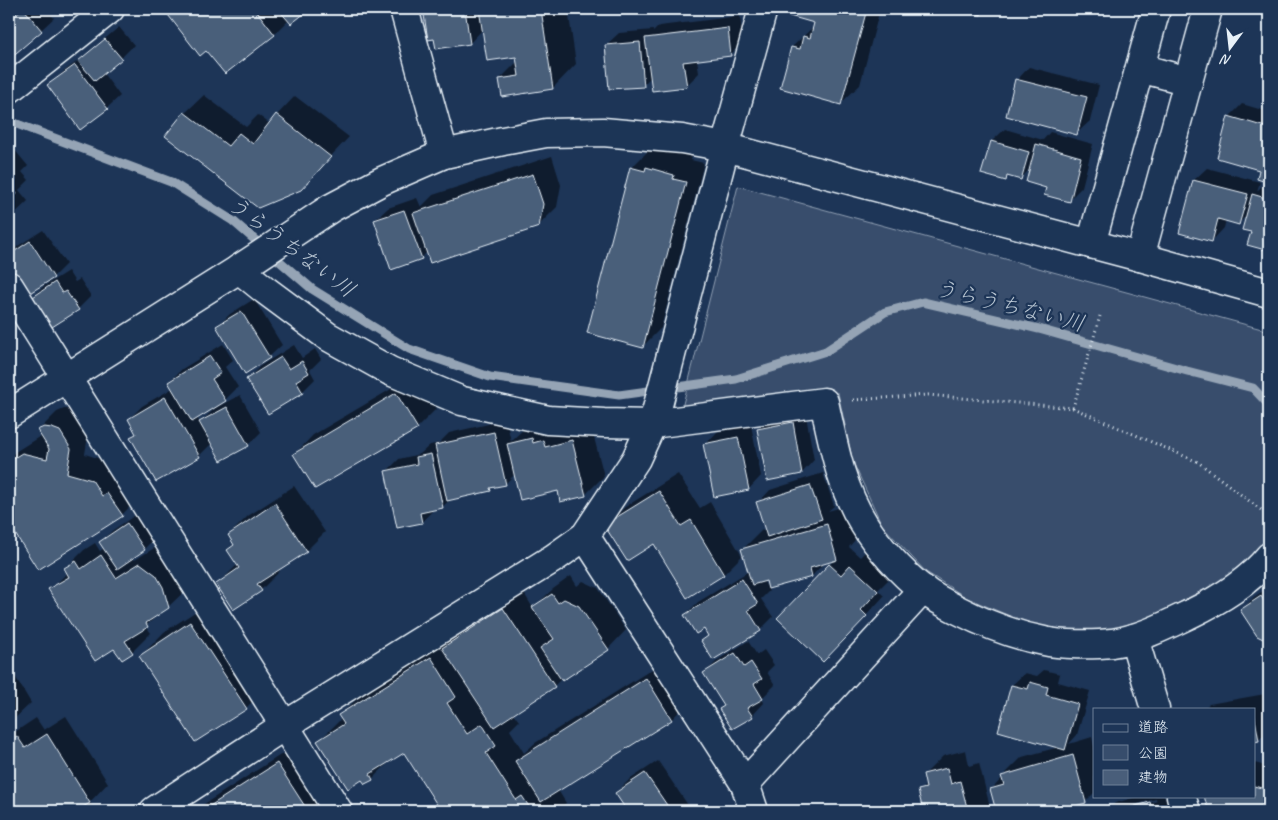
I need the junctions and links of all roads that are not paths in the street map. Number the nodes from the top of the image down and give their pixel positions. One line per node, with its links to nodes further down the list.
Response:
1 (110, 9): 8 (street)
2 (404, 9): 10 (street)
3 (763, 9): 9 (street)
4 (1156, 9): 6 (street)
5 (1208, 9): 7 (street)
6 (1140, 68): 7 (street); 11 (street)
7 (1188, 81): 12 (street)
8 (9, 89)
9 (725, 147): 10 (street); 11 (street); 18 (street)
10 (444, 154): 13 (street)
11 (1091, 244): 12 (street)
12 (1140, 257): 15 (street)
13 (247, 264): 16 (street); 18 (street)
14 (9, 286): 16 (street)
15 (1269, 293)
16 (66, 378): 17 (street); 24 (street)
17 (9, 414)
18 (655, 416): 19 (street); 21 (street)
19 (585, 536): 24 (street); 25 (street)
20 (1269, 557): 22 (street)
21 (923, 590): 22 (street); 25 (street)
22 (1134, 638): 23 (street)
23 (1155, 708)
24 (284, 726): 27 (street); 28 (street)
25 (745, 784): 29 (street)
26 (1182, 798): 30 (street)
27 (154, 811)
28 (338, 811)
29 (754, 811)
30 (1186, 811)

